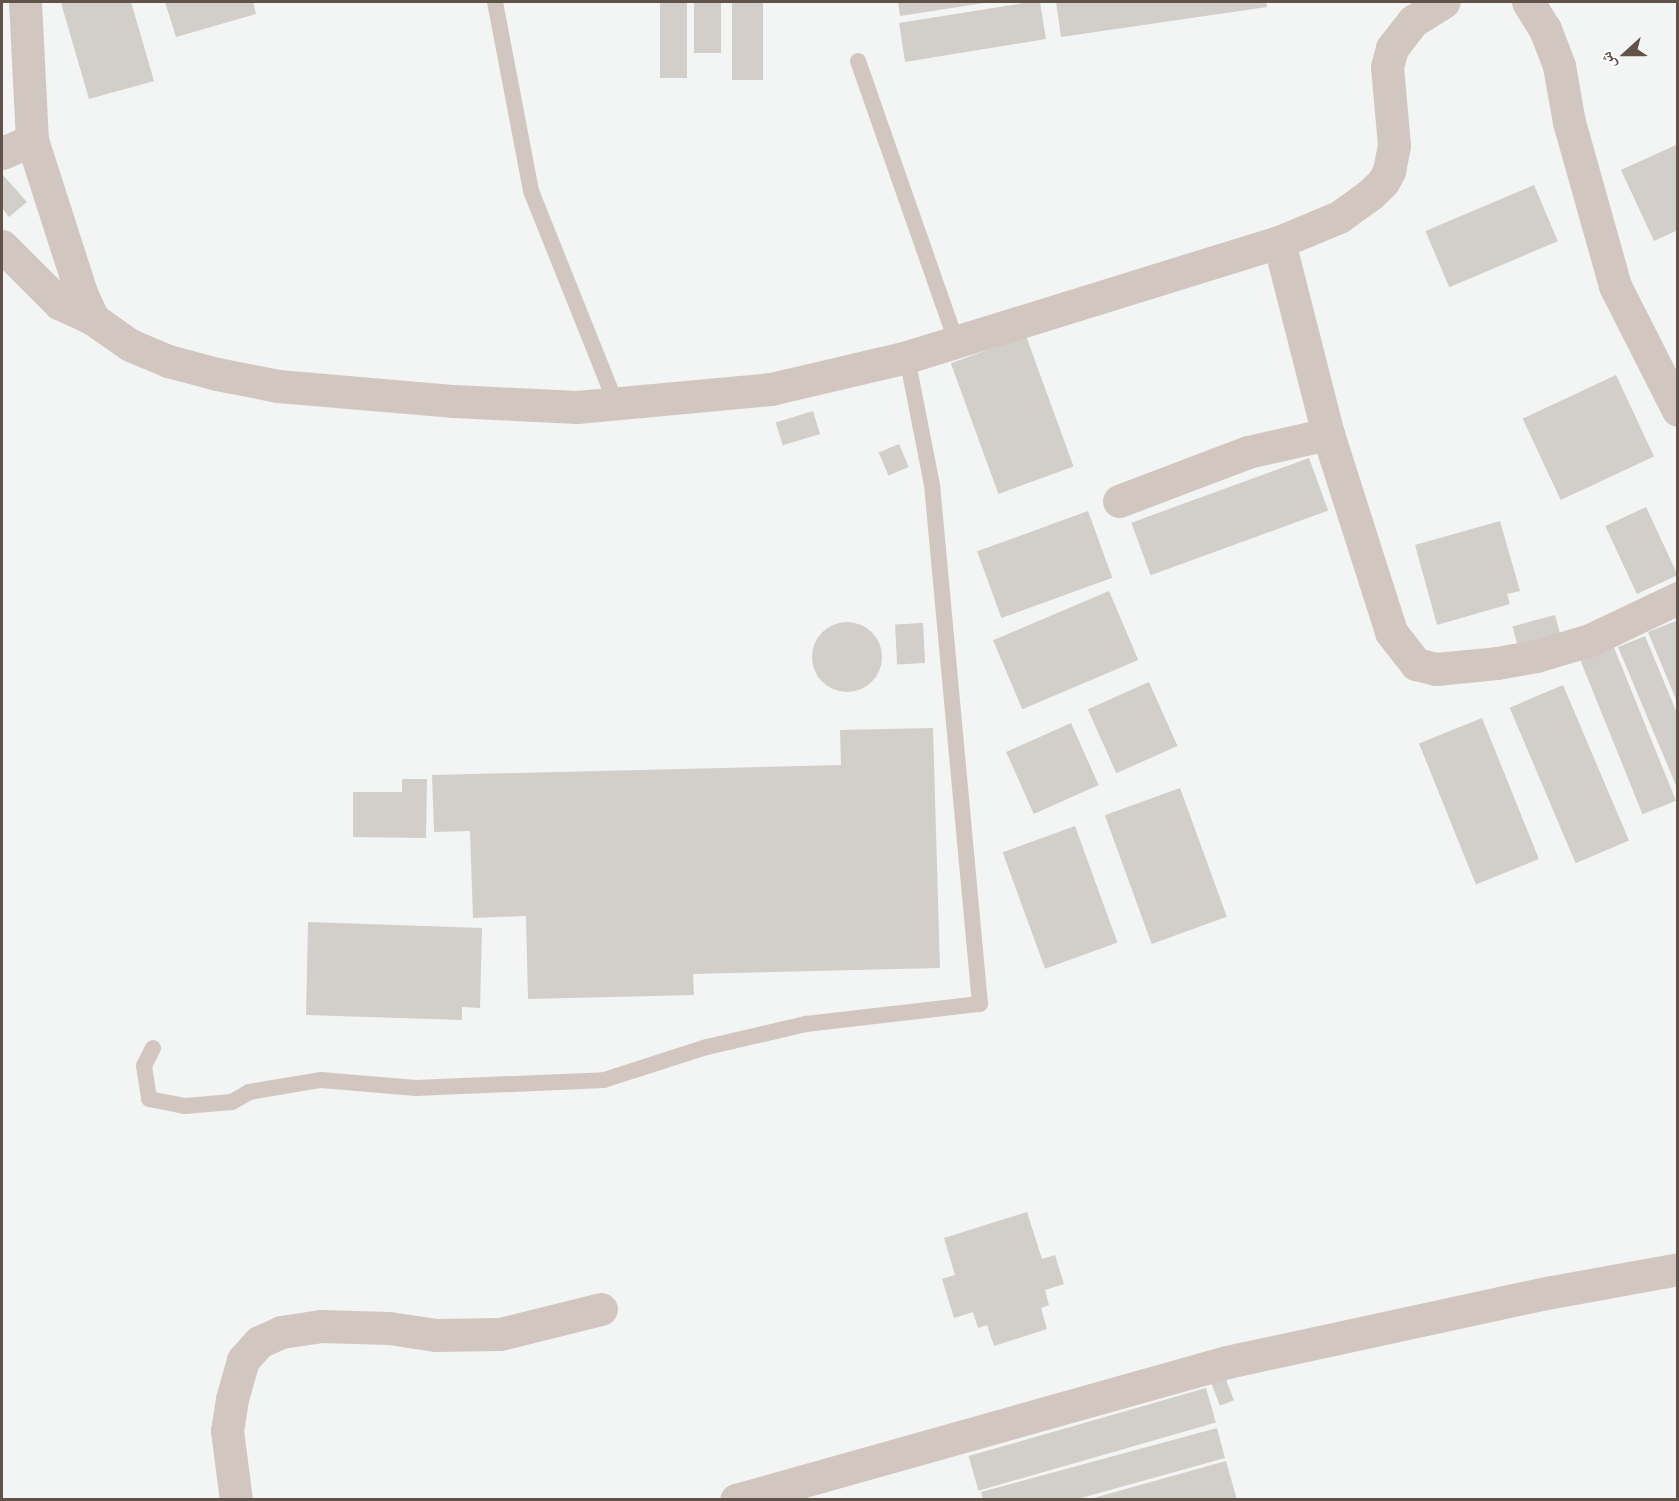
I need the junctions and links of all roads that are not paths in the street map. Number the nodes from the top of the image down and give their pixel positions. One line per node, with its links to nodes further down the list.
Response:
1 (25, 2): 8 (street)
2 (495, 2): 15 (lane)
3 (1443, 2): 10 (street)
4 (1528, 2): 6 (street)
5 (1555, 2): 6 (street)
6 (1551, 41): 16 (street)
7 (858, 61): 13 (lane)
8 (32, 140): 9 (street); 12 (street)
9 (2, 153)
10 (1279, 242): 13 (street); 17 (street)
11 (2, 246): 12 (street)
12 (93, 319): 15 (street)
13 (956, 341): 14 (street)
14 (907, 357): 15 (street); 20 (lane)
15 (616, 403)
16 (1677, 410)
17 (1328, 434): 18 (street); 19 (street)
18 (1119, 501)
19 (1677, 598)
20 (153, 1048)
21 (1677, 1269): 24 (street)
22 (601, 1309): 23 (street)
23 (236, 1500)
24 (736, 1500)

